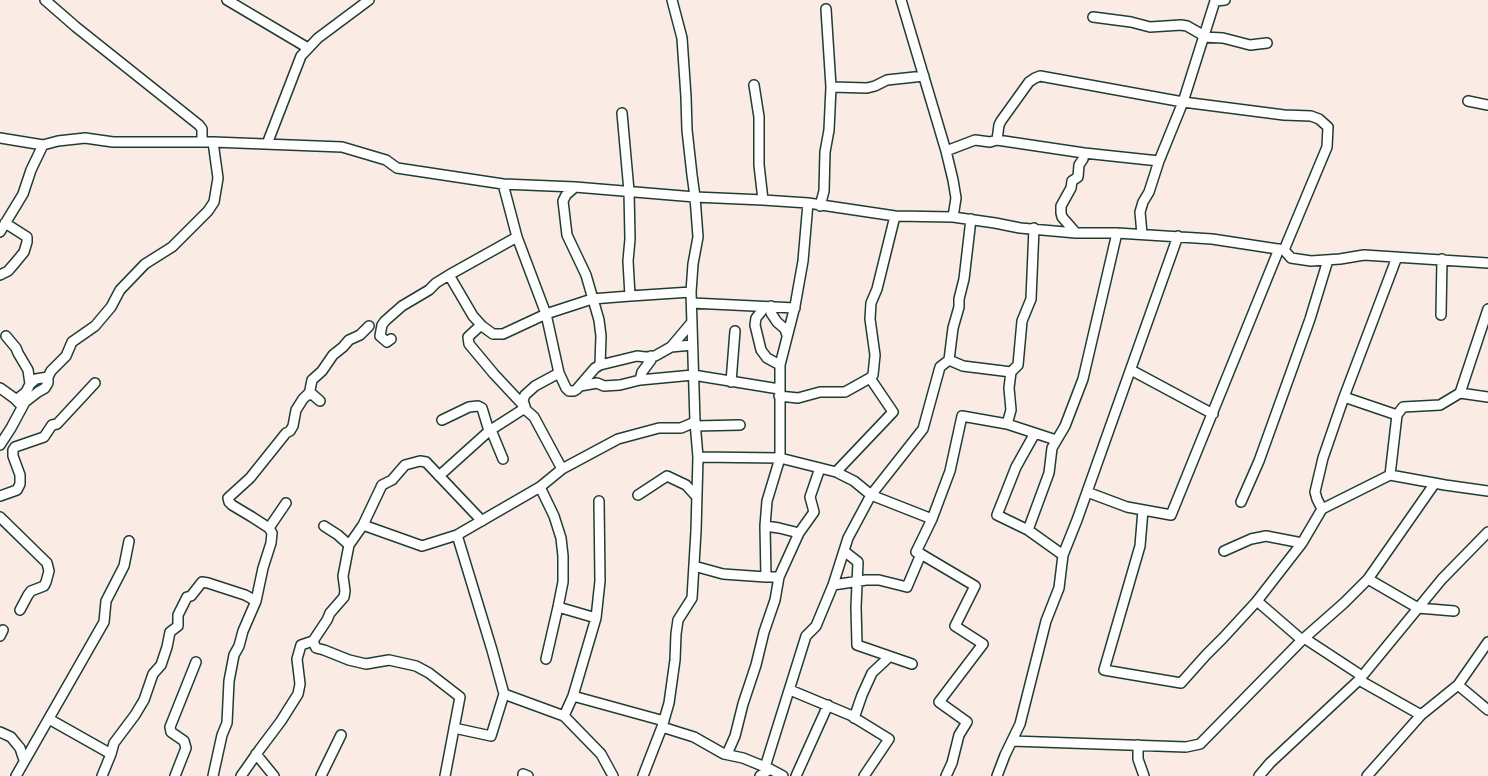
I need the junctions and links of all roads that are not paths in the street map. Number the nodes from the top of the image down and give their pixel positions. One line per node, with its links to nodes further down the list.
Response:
1 (45, 0): 21 (street)
2 (227, 0): 11 (street)
3 (369, 0): 11 (street)
4 (672, 0): 31 (street)
5 (901, 0): 12 (street)
6 (1225, 0): 9 (street)
7 (826, 9): 14 (street)
8 (1093, 17): 9 (street)
9 (1204, 37): 10 (street); 16 (street)
10 (1267, 43)
11 (308, 48): 23 (street)
12 (924, 76): 14 (street); 25 (street)
13 (754, 85): 32 (street)
14 (831, 88): 34 (street)
15 (1468, 101): 17 (street)
16 (1183, 102): 20 (street); 27 (street); 46 (street)
17 (1488, 105)
18 (622, 113): 30 (street)
19 (0, 138): 24 (street)
20 (997, 140): 25 (street); 26 (street)
21 (202, 142): 22 (street); 24 (street)
22 (212, 142): 23 (street); 79 (street)
23 (267, 144): 28 (street)
24 (43, 145): 38 (street)
25 (946, 152): 36 (street)
26 (1084, 153): 27 (street); 41 (street)
27 (1159, 161): 43 (street)
28 (503, 184): 29 (street); 45 (street)
29 (575, 187): 30 (street); 55 (street)
30 (628, 191): 31 (street); 54 (street)
31 (696, 197): 32 (street); 53 (street)
32 (762, 200): 33 (street)
33 (808, 203): 34 (street); 58 (street)
34 (820, 206): 35 (street)
35 (894, 216): 36 (street); 80 (street)
36 (954, 217): 37 (street)
37 (971, 219): 39 (street); 72 (street)
38 (5, 223): 40 (street); 51 (street)
39 (1034, 228): 41 (street); 77 (street)
40 (0, 232)
41 (1076, 232): 42 (street)
42 (1118, 232): 43 (street); 104 (street)
43 (1142, 234): 44 (street)
44 (1178, 236): 46 (street); 75 (street)
45 (517, 237): 52 (street); 60 (street)
46 (1282, 250): 49 (street); 96 (street)
47 (1397, 257): 48 (street); 49 (street); 91 (street)
48 (1442, 259): 50 (street); 61 (street)
49 (1328, 260): 123 (street)
50 (1488, 263)
51 (0, 275)
52 (448, 275): 63 (street); 64 (street)
53 (691, 292): 54 (street); 56 (street)
54 (630, 296): 55 (street)
55 (592, 299): 60 (street); 74 (street)
56 (692, 303): 57 (street); 62 (street)
57 (768, 307): 58 (street); 66 (street); 73 (street)
58 (795, 308): 66 (street)
59 (1488, 309): 90 (street)
60 (546, 314): 64 (street); 76 (street)
61 (1441, 315)
62 (692, 322): 69 (street); 70 (street)
63 (383, 325): 68 (street); 88 (street)
64 (481, 325): 95 (street)
65 (735, 330): 82 (street)
66 (787, 335): 73 (street)
67 (6, 336): 85 (street)
68 (391, 339)
69 (692, 345): 70 (street); 78 (street)
70 (671, 347): 71 (street)
71 (651, 356): 74 (street); 81 (street)
72 (949, 360): 77 (street); 118 (street)
73 (780, 365): 89 (street)
74 (599, 366): 84 (street); 86 (street)
75 (1131, 370): 96 (street); 117 (street)
76 (559, 372): 86 (street); 95 (street)
77 (1011, 372): 100 (street)
78 (693, 375): 81 (street); 82 (street); 99 (street)
79 (48, 377): 85 (street); 94 (street)
80 (870, 378): 89 (street); 111 (street)
81 (640, 380): 84 (street)
82 (731, 382): 89 (street)
83 (95, 383): 120 (street)
84 (597, 383): 86 (street)
85 (30, 384): 94 (street)
86 (580, 386)
87 (0, 388): 94 (street)
88 (309, 393): 93 (street); 133 (street)
89 (779, 393): 107 (street)
90 (1460, 393): 92 (street); 97 (street)
91 (1344, 397): 97 (street); 125 (street)
92 (1488, 397)
93 (320, 401)
94 (19, 403): 105 (street)
95 (524, 407): 102 (street); 110 (street)
96 (1212, 414): 126 (street)
97 (1397, 415): 112 (street)
98 (442, 420): 102 (street)
99 (695, 424): 101 (street); 106 (street); 110 (street)
100 (1007, 424): 103 (street); 129 (street)
101 (740, 425)
102 (490, 430): 108 (street); 113 (street)
103 (1035, 433): 104 (street); 134 (street)
104 (1056, 440): 134 (street)
105 (0, 445)
106 (698, 457): 107 (street); 121 (street)
107 (780, 458): 109 (street); 132 (street)
108 (503, 459)
109 (820, 468): 111 (street); 136 (street)
110 (562, 469): 115 (street)
111 (836, 472): 118 (street)
112 (1390, 475): 114 (street); 125 (street)
113 (439, 476): 128 (street); 131 (street)
114 (1435, 483): 116 (street); 148 (street)
115 (540, 487): 128 (street); 153 (street)
116 (1488, 491)
117 (1087, 492): 126 (street); 144 (street)
118 (871, 494): 129 (street); 141 (street)
119 (638, 495): 121 (street)
120 (0, 496)
121 (696, 496): 145 (street)
122 (599, 501): 157 (street)
123 (1241, 502)
124 (286, 503): 133 (street)
125 (1322, 509): 139 (street)
126 (1143, 510): 152 (street)
127 (0, 517): 155 (street)
128 (482, 520): 137 (street)
129 (932, 520): 143 (street)
130 (324, 526): 140 (street)
131 (363, 526): 137 (street); 140 (street)
132 (765, 526): 136 (street); 146 (street)
133 (269, 528): 151 (street)
134 (1028, 530): 144 (street)
135 (1488, 532): 154 (street)
136 (799, 533): 147 (street)
137 (457, 535): 168 (street)
138 (129, 541): 175 (street)
139 (1302, 543): 142 (street); 152 (street)
140 (349, 545): 159 (street)
141 (844, 551): 149 (street); 150 (street)
142 (1224, 551)
143 (921, 554): 149 (street); 203 (street)
144 (1062, 555): 180 (street)
145 (694, 566): 146 (street); 176 (street)
146 (766, 577): 147 (street)
147 (779, 577): 184 (street)
148 (1368, 579): 154 (street); 158 (street)
149 (857, 581): 150 (street); 161 (street)
150 (833, 585): 167 (street)
151 (256, 601): 182 (street); 190 (street)
152 (1257, 601): 158 (street)
153 (558, 607): 157 (street); 162 (street)
154 (1418, 608): 156 (street); 165 (street)
155 (20, 610)
156 (1454, 611)
157 (596, 618): 169 (street)
158 (1303, 639): 165 (street); 181 (street)
159 (313, 641): 177 (street); 183 (street)
160 (1488, 642): 166 (street)
161 (889, 657): 164 (street); 174 (street)
162 (546, 659)
163 (196, 662): 189 (street)
164 (912, 664)
165 (1361, 678): 172 (street); 206 (street)
166 (1458, 685): 171 (street); 172 (street)
167 (790, 690): 170 (street); 186 (street)
168 (504, 694): 173 (street); 177 (street)
169 (573, 696): 173 (street); 176 (street)
170 (828, 705): 174 (street); 201 (street)
171 (1488, 710)
172 (1421, 715): 207 (street)
173 (564, 716): 197 (street)
174 (854, 718): 202 (street)
175 (49, 719): 182 (street); 185 (street)
176 (663, 724): 184 (street); 198 (street)
177 (454, 728): 194 (street)
178 (0, 732): 185 (street)
179 (341, 735): 193 (street)
180 (1012, 741): 181 (street); 204 (street)
181 (1138, 745): 205 (street)
182 (111, 754): 188 (street)
183 (256, 754): 191 (street); 192 (street)
184 (727, 754): 186 (street)
185 (24, 760): 187 (street)
186 (768, 768): 199 (street); 200 (street)
187 (16, 776)
188 (102, 776)
189 (175, 776)
190 (213, 776)
191 (241, 776)
192 (274, 776)
193 (321, 776)
194 (444, 776)
195 (523, 776): 196 (street)
196 (528, 776)
197 (613, 776)
198 (643, 776)
199 (760, 776)
200 (782, 776)
201 (796, 776)
202 (864, 776)
203 (946, 776)
204 (997, 776)
205 (1144, 776)
206 (1259, 776)
207 (1366, 776)

